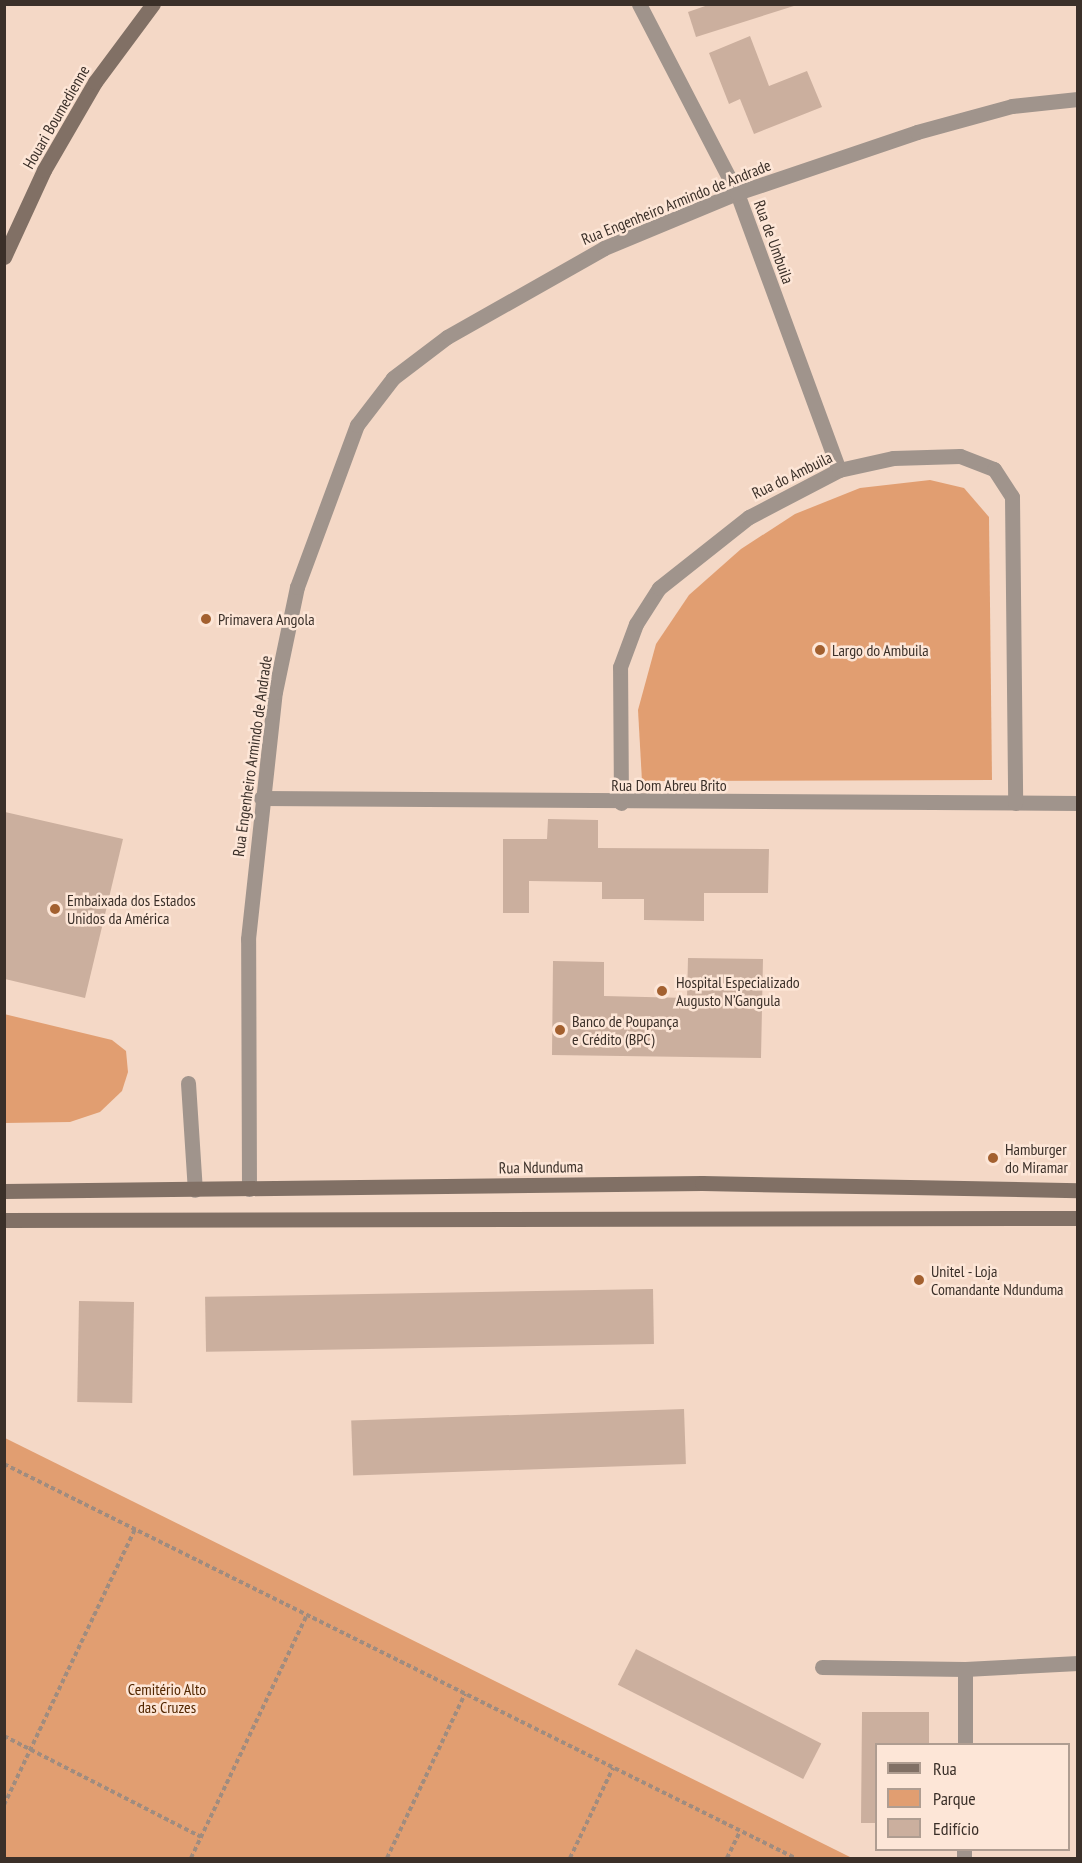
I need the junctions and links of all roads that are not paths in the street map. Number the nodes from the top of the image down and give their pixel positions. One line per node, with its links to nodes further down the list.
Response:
1 (153, 4): 5 (main road, Houari Boumedienne)
2 (639, 4): 4 (street, Rua de Umbuila)
3 (1077, 99): 4 (street, Rua Engenheiro Armindo de Andrade)
4 (737, 193): 6 (street, Rua de Umbuila); 7 (street, Rua Engenheiro Armindo de Andrade)
5 (4, 257)
6 (839, 470): 8 (street, Rua do Ambuila); 9 (street, Rua do Ambuila)
7 (261, 798): 8 (street, Rua Dom Abreu Brito); 12 (street, Rua Engenheiro Armindo de Andrade)
8 (621, 803): 9 (street, Rua Dom Abreu Brito)
9 (1015, 803): 10 (street, Rua Dom Abreu Brito)
10 (1077, 803)
11 (188, 1083): 13 (street)
12 (249, 1189): 13 (main road, Rua Ndunduma); 14 (main road, Rua Ndunduma)
13 (195, 1190): 15 (main road, Rua Ndunduma)
14 (1077, 1190)
15 (4, 1191)
16 (1077, 1218): 17 (main road)
17 (4, 1220)
18 (1077, 1663): 20 (street)
19 (822, 1667): 20 (street)
20 (965, 1668): 21 (street)
21 (965, 1743)

